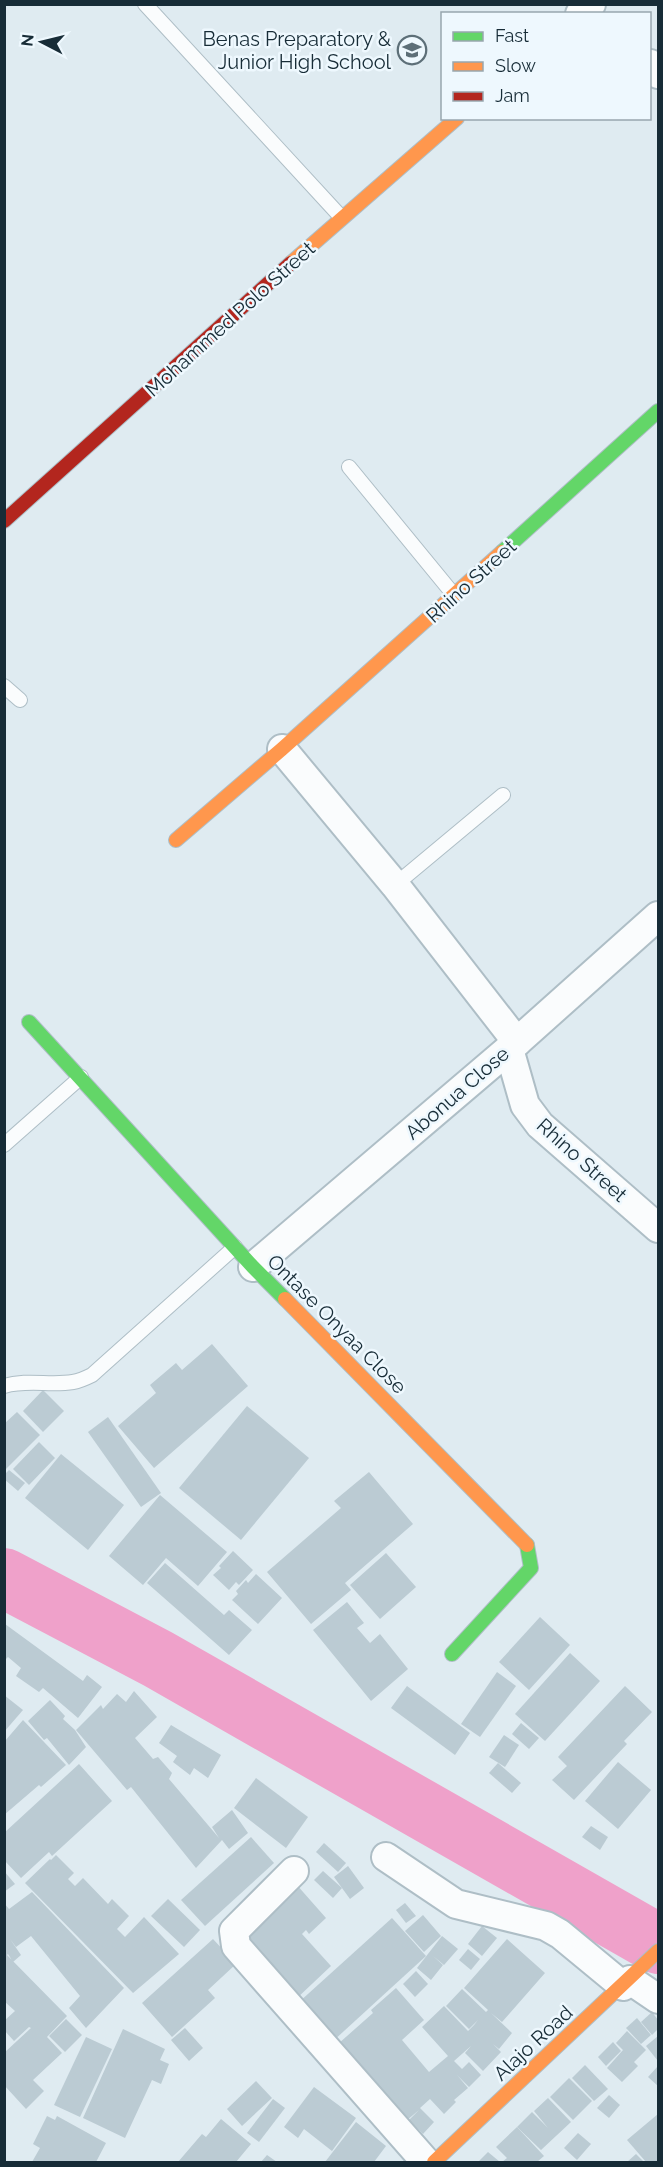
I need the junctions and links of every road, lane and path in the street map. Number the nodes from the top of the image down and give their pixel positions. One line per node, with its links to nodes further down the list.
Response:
1 (145, 4): 3 (lane)
2 (455, 120): 3 (street, Mohammed Polo Street)
3 (341, 218): 6 (street, Mohammed Polo Street)
4 (658, 411): 7 (street, Rhino Street)
5 (349, 467): 7 (lane)
6 (4, 521)
7 (454, 595): 10 (street, Rhino Street)
8 (4, 686): 9 (lane)
9 (20, 700)
10 (282, 749): 12 (street, Rhino Street); 13 (street, Rhino Street)
11 (503, 795): 13 (lane)
12 (176, 840)
13 (395, 885): 16 (street, Rhino Street)
14 (658, 916): 16 (street, Abonua Close)
15 (29, 1022): 17 (street, Ontase Onyaa Close)
16 (513, 1046): 19 (street, Rhino Street); 20 (street, Abonua Close)
17 (81, 1077): 18 (lane); 20 (street, Ontase Onyaa Close)
18 (4, 1145)
19 (658, 1228)
20 (244, 1257): 21 (lane); 22 (street, Ontase Onyaa Close)
21 (4, 1386)
22 (452, 1654)
23 (386, 1857): 26 (street)
24 (294, 1871): 28 (street)
25 (658, 1951): 26 (street, Alajo Road)
26 (629, 1980): 27 (street); 29 (street, Alajo Road)
27 (658, 2000)
28 (426, 2163)
29 (434, 2163)

